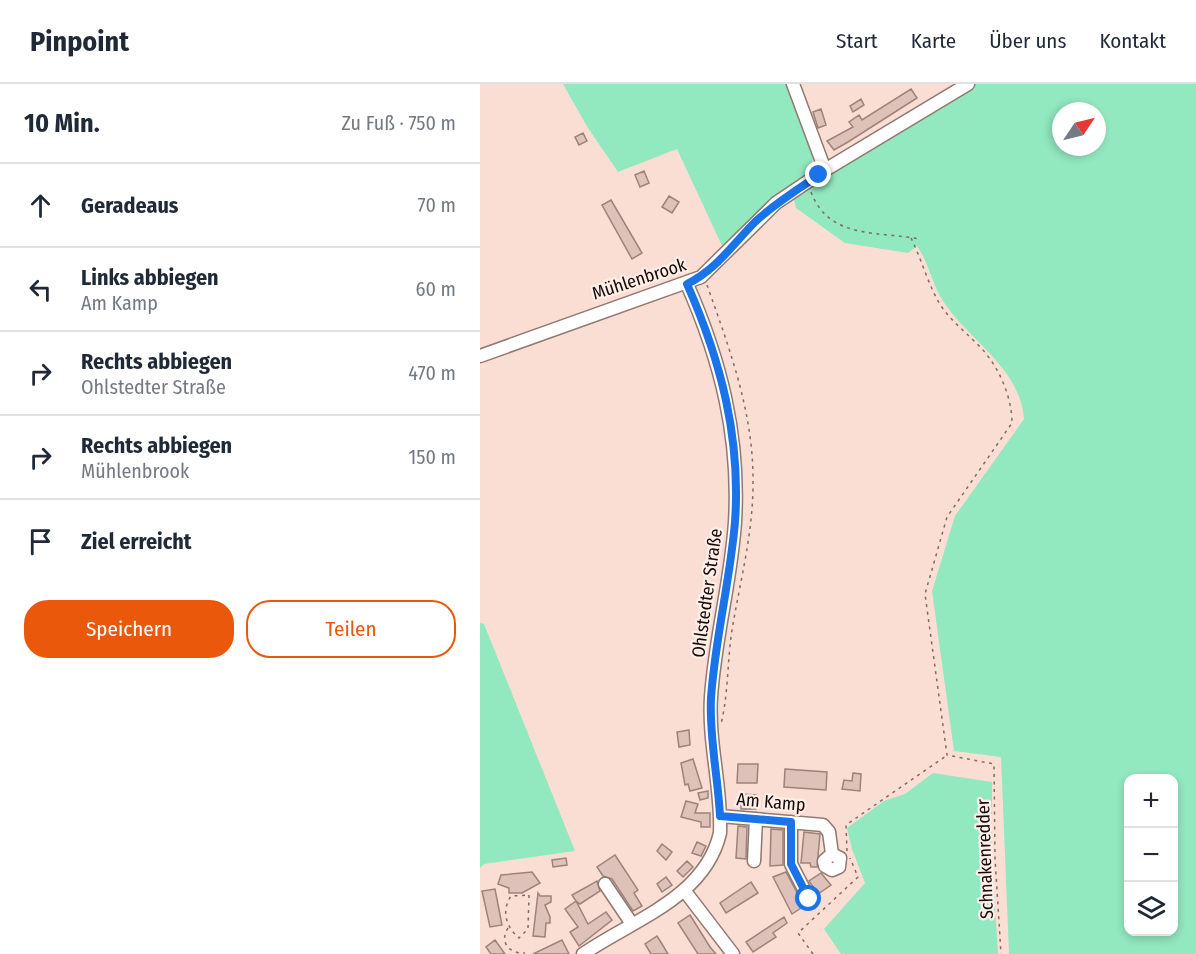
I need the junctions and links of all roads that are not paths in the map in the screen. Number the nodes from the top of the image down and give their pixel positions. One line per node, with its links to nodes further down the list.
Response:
1 (793, 84): 3 (street)
2 (968, 84): 3 (street, Mühlenbrook)
3 (825, 170): 4 (street, Mühlenbrook)
4 (687, 284): 5 (street, Mühlenbrook); 6 (street, Ohlstedter Straße)
5 (480, 356)
6 (720, 816): 7 (street, Am Kamp); 12 (street, Ohlstedter Straße)
7 (756, 819): 8 (street, Am Kamp); 10 (street)
8 (791, 822): 9 (street, Am Kamp); 13 (street)
9 (832, 854)
10 (754, 861)
11 (605, 884): 14 (street)
12 (684, 890): 14 (street, Ohlstedter Straße); 16 (street)
13 (809, 899)
14 (632, 924): 15 (street, Ohlstedter Straße)
15 (583, 954)
16 (733, 954)

